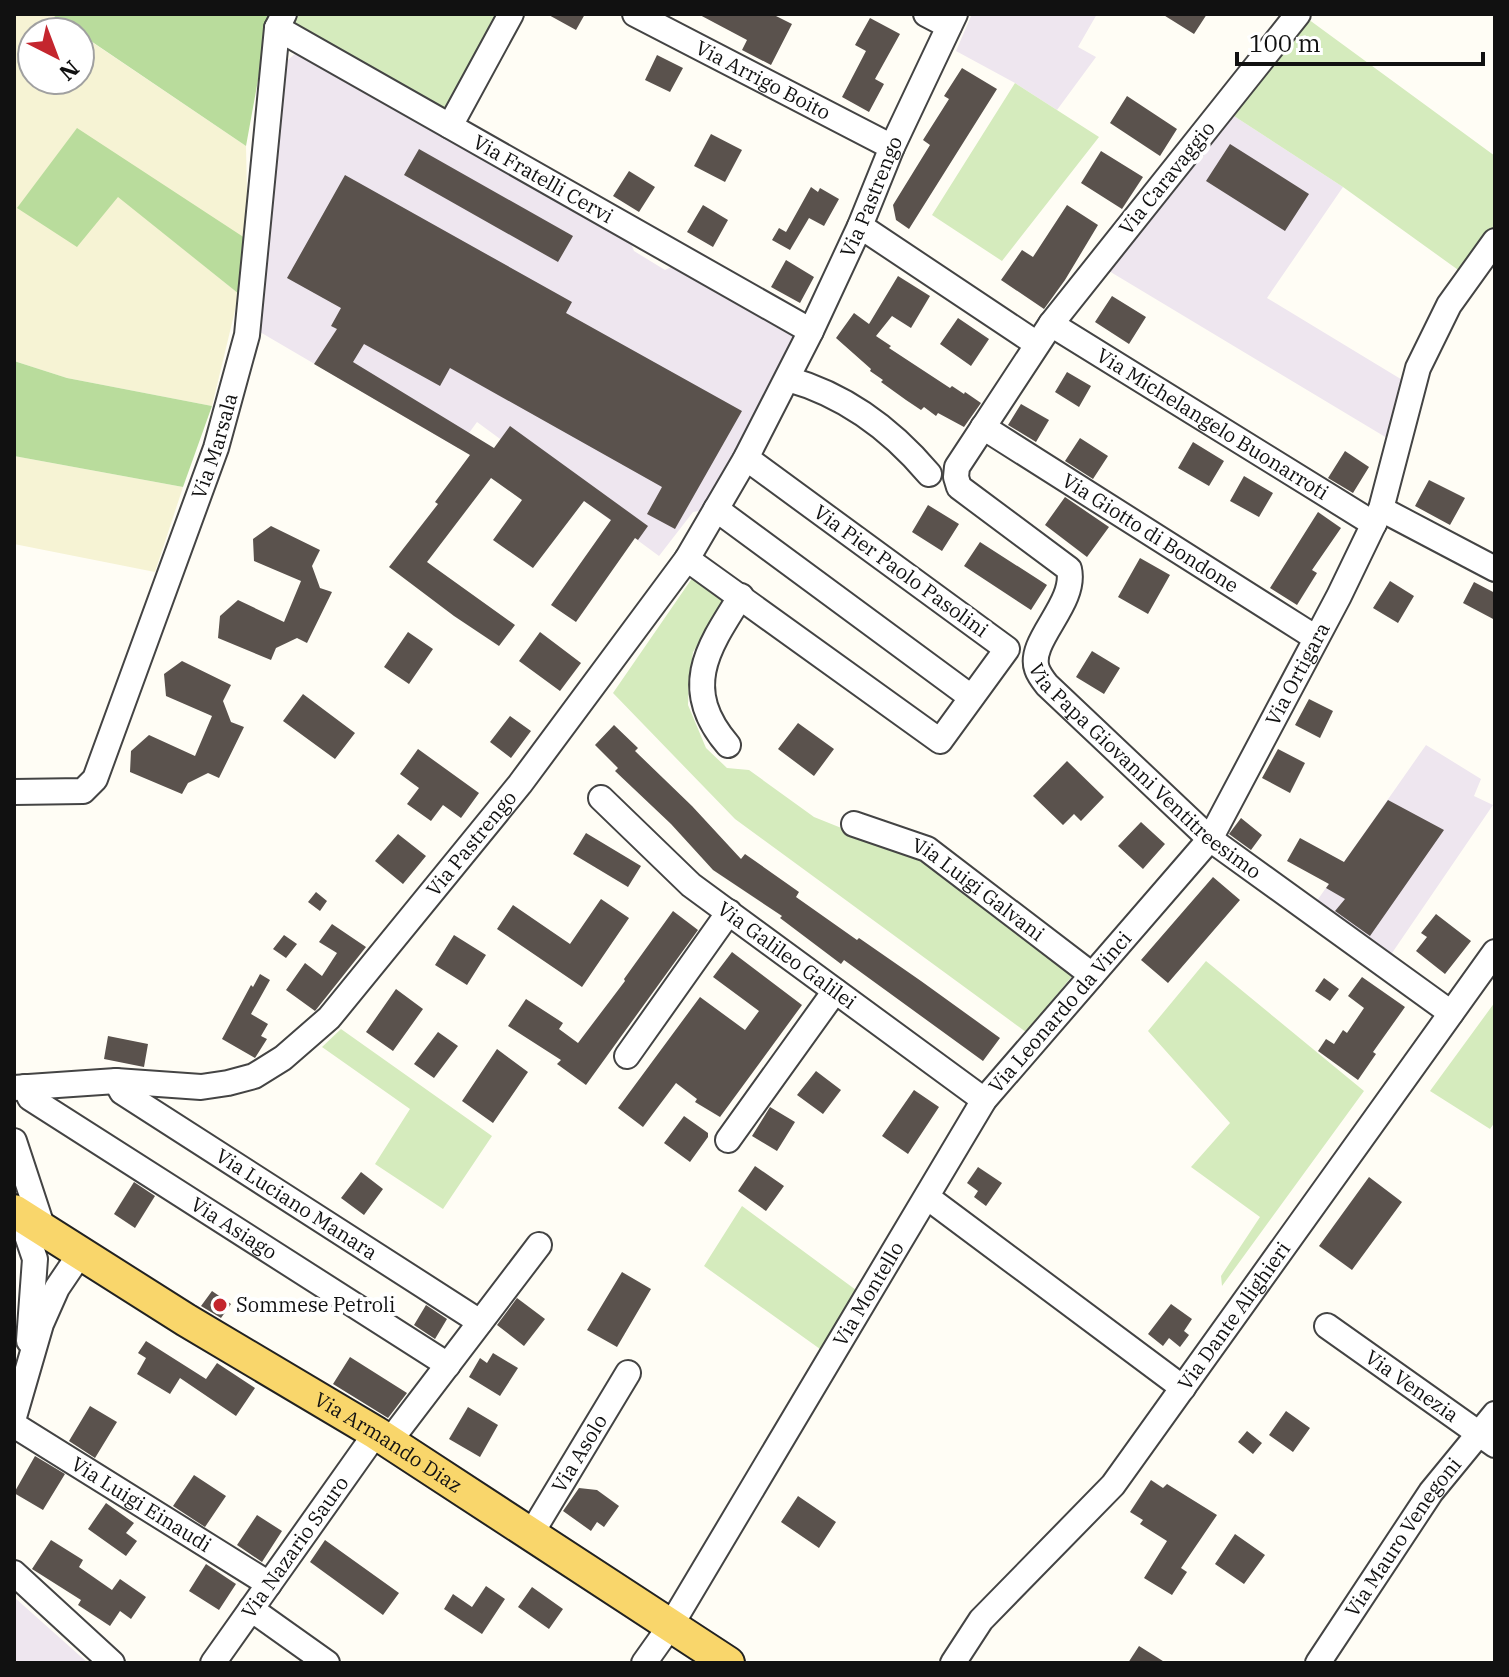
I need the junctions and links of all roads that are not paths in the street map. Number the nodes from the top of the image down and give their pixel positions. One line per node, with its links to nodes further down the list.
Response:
1 (511, 14): 7 (street)
2 (635, 14): 8 (street, Via Arrigo Boito)
3 (926, 14): 5 (street)
4 (1286, 18): 12 (street, Via Caravaggio)
5 (952, 20): 8 (street, Via Pastrengo)
6 (280, 21): 7 (street, Via Fratelli Cervi); 25 (street, Via Marsala)
7 (450, 126): 11 (street, Via Fratelli Cervi)
8 (892, 147): 9 (street, Via Pastrengo)
9 (860, 226): 11 (street, Via Pastrengo); 12 (street)
10 (1493, 249): 18 (street, Via Ortigara)
11 (811, 331): 13 (street, Via Pastrengo)
12 (1044, 334): 14 (street, Via Papa Giovanni Ventitreesimo); 18 (street, Via Michelangelo Buonarroti)
13 (788, 379): 15 (street, Via Pastrengo); 16 (street)
14 (983, 427): 22 (street, Via Giotto di Bondone); 28 (street, Via Papa Giovanni Ventitreesimo)
15 (746, 458): 17 (street, Via Pastrengo); 23 (street, Via Pier Paolo Pasolini)
16 (929, 474)
17 (716, 509): 19 (street, Via Pastrengo); 23 (street)
18 (1378, 516): 20 (street); 22 (street, Via Ortigara)
19 (687, 559): 21 (street, Via Pier Paolo Pasolini); 35 (street, Via Pastrengo)
20 (1495, 569)
21 (741, 596): 23 (street, Via Pier Paolo Pasolini); 24 (street)
22 (1316, 638): 28 (street, Via Ortigara)
23 (971, 697)
24 (728, 745)
25 (14, 792)
26 (601, 798): 29 (street, Via Galileo Galilei)
27 (854, 824): 31 (street, Via Luigi Galvani)
28 (1210, 839): 31 (street, Via Leonardo da Vinci); 33 (street, Via Papa Giovanni Ventitreesimo)
29 (729, 912): 32 (street, Via Galileo Galilei); 34 (street)
30 (1495, 952): 33 (street, Via Dante Alighieri)
31 (1092, 975): 37 (street, Via Leonardo da Vinci)
32 (835, 991): 37 (street, Via Galileo Galilei); 38 (street)
33 (1451, 1013): 50 (street, Via Dante Alighieri)
34 (627, 1056)
35 (116, 1081): 36 (street, Via Pastrengo); 45 (street, Via Luciano Manara)
36 (20, 1087): 47 (street, Via Asiago)
37 (984, 1100): 40 (street, Via Leonardo da Vinci)
38 (728, 1140)
39 (18, 1152): 41 (street); 41 (street)
40 (927, 1197): 50 (street); 60 (street, Via Montello)
41 (23, 1212): 43 (main road, Via Armando Diaz); 44 (street)
42 (539, 1245): 45 (street, Via Nazario Sauro)
43 (80, 1254): 44 (street); 48 (street); 54 (main road, Via Armando Diaz)
44 (34, 1276): 48 (street)
45 (480, 1322): 47 (street, Via Nazario Sauro)
46 (1327, 1326): 55 (street, Via Venezia)
47 (448, 1365): 54 (street, Via Nazario Sauro)
48 (28, 1368): 52 (street)
49 (628, 1373): 56 (street, Via Asolo)
50 (1183, 1388): 66 (street, Via Dante Alighieri)
51 (1495, 1414): 55 (street, Via Mauro Venegoni)
52 (14, 1417)
53 (14, 1425): 58 (street, Via Luigi Einaudi)
54 (383, 1437): 56 (main road, Via Armando Diaz); 58 (street, Via Nazario Sauro)
55 (1487, 1439): 67 (street, Via Mauro Venegoni)
56 (531, 1534): 60 (main road, Via Armando Diaz)
57 (14, 1573): 61 (street)
58 (269, 1584): 59 (street, Via Nazario Sauro)
59 (251, 1609): 62 (street, Via Nazario Sauro); 63 (street)
60 (671, 1625): 64 (street, Via Montello); 65 (main road, Via Armando Diaz)
61 (112, 1663)
62 (213, 1663)
63 (327, 1663)
64 (644, 1663)
65 (728, 1663)
66 (953, 1663)
67 (1318, 1663)

